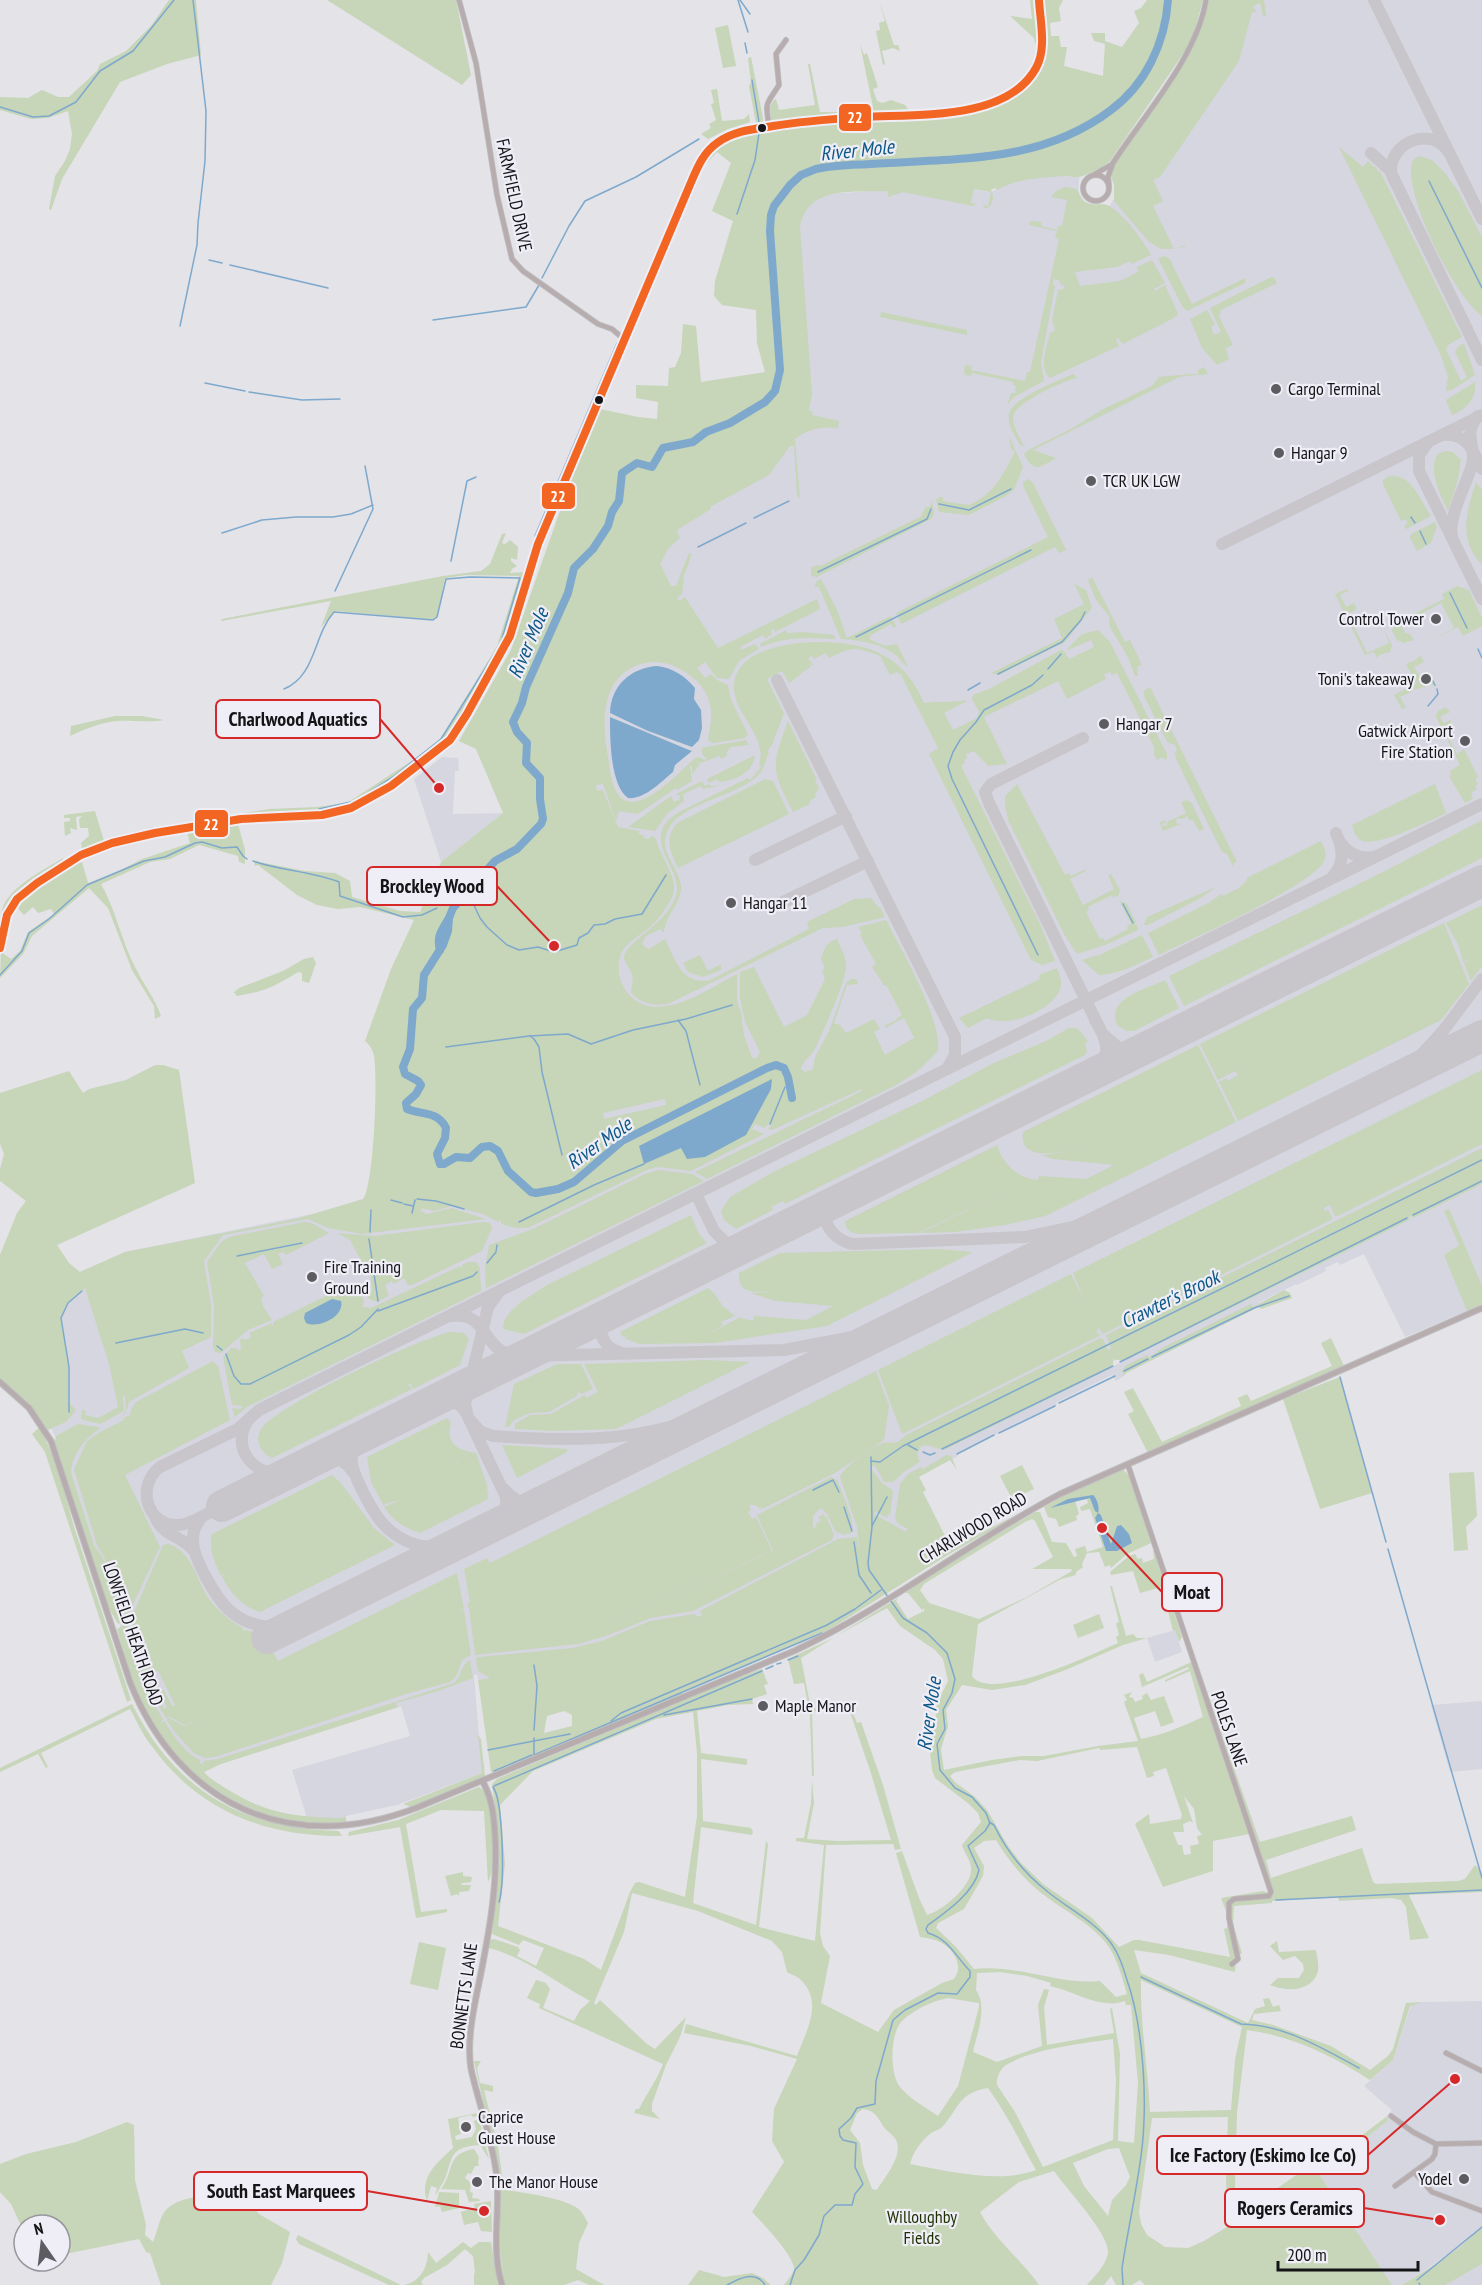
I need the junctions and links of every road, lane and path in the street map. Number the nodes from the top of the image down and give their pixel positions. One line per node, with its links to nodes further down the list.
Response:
1 (459, 0): 9 (street, FARMFIELD DRIVE)
2 (1039, 0): 5 (street)
3 (1206, 0): 6 (street)
4 (786, 40): 5 (street)
5 (769, 126): 9 (street)
6 (1113, 163): 7 (street); 8 (street)
7 (1092, 175): 8 (street); 8 (street)
8 (1109, 185)
9 (626, 339): 10 (street)
10 (0, 948)
11 (1482, 1308): 13 (street, CHARLWOOD ROAD)
12 (0, 1382): 14 (street, LOWFIELD HEATH ROAD)
13 (1128, 1465): 14 (street, CHARLWOOD ROAD); 15 (street, POLES LANE)
14 (483, 1782): 24 (street, BONNETTS LANE)
15 (1232, 1964)
16 (1446, 2053): 17 (street)
17 (1482, 2071)
18 (1394, 2118): 20 (street)
19 (1482, 2143): 20 (street)
20 (1436, 2144): 21 (street)
21 (1414, 2172): 22 (street); 23 (street)
22 (1395, 2186)
23 (1482, 2211)
24 (502, 2285)

